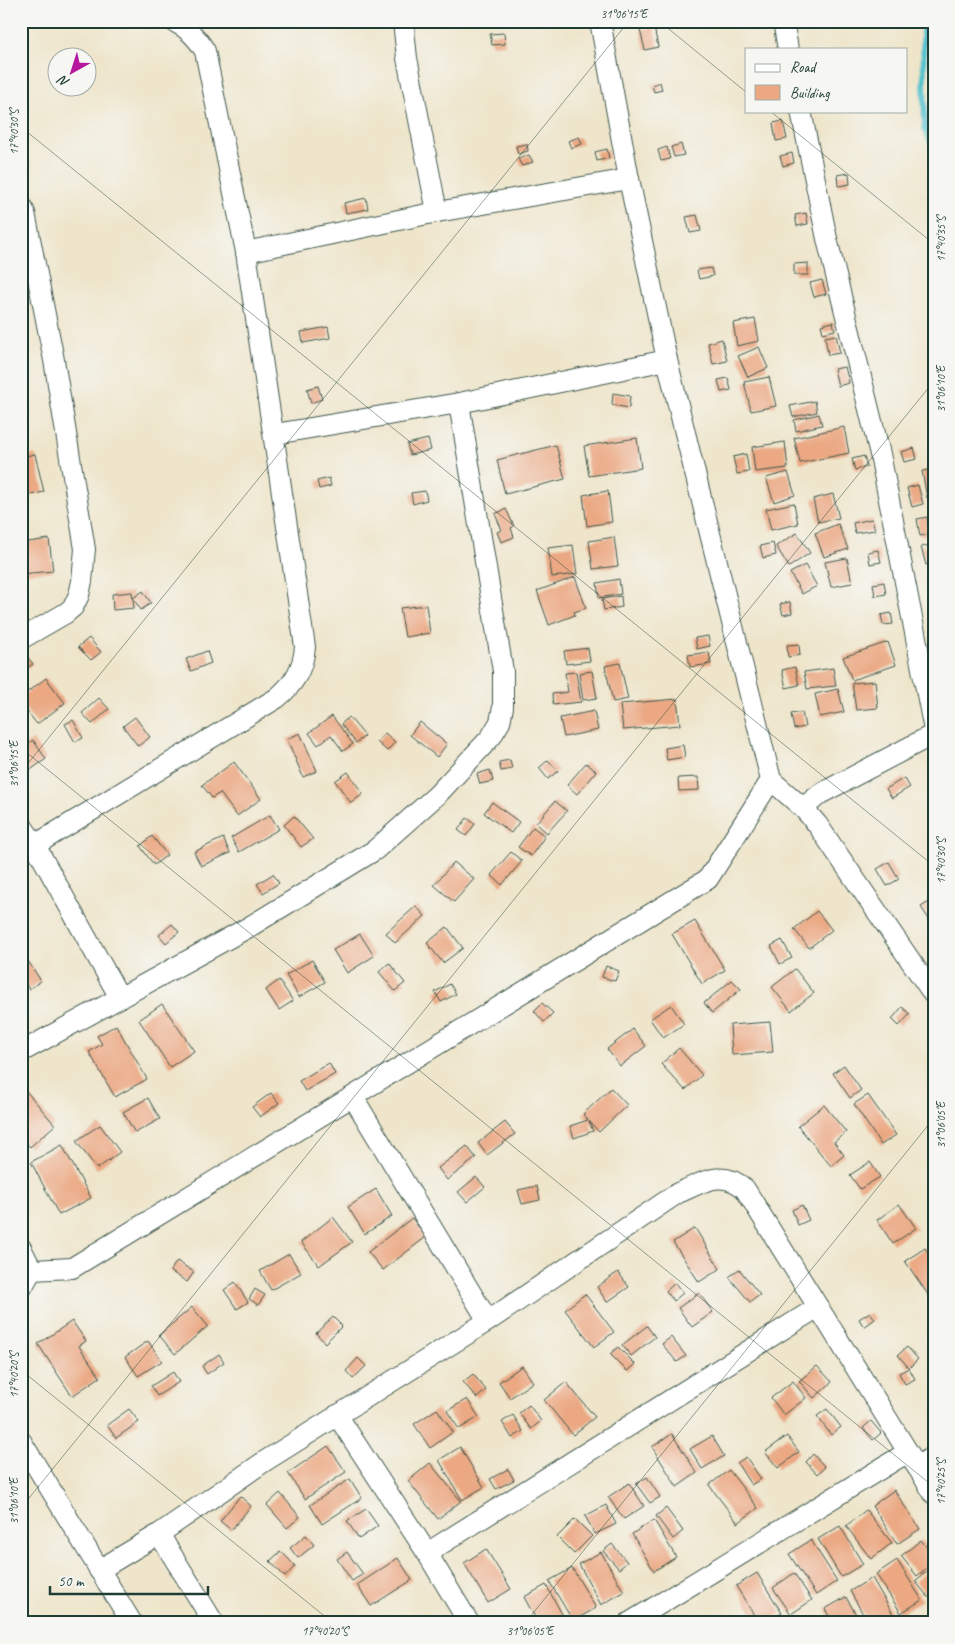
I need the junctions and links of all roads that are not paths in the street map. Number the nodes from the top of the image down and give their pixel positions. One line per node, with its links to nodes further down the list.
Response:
1 (174, 21): 10 (street)
2 (403, 21): 9 (street)
3 (600, 21): 7 (street)
4 (782, 21): 5 (street)
5 (788, 48)
6 (801, 112): 15 (street)
7 (629, 179): 9 (street); 11 (street)
8 (21, 206): 14 (street)
9 (437, 212): 10 (street)
10 (246, 252): 13 (street)
11 (666, 360): 12 (street); 16 (street)
12 (459, 403): 13 (street); 21 (street)
13 (274, 434): 19 (street)
14 (21, 640)
15 (934, 732): 17 (street)
16 (771, 780): 17 (street); 23 (street)
17 (803, 808): 20 (street)
18 (21, 824): 19 (street)
19 (35, 845): 21 (street)
20 (934, 995)
21 (120, 998): 22 (street)
22 (21, 1052)
23 (353, 1097): 25 (street); 28 (street)
24 (21, 1248): 25 (street)
25 (32, 1270): 26 (street)
26 (21, 1289)
27 (818, 1307): 28 (street); 31 (street); 34 (street)
28 (488, 1321): 29 (street)
29 (337, 1415): 33 (street); 34 (street)
30 (21, 1441): 35 (street)
31 (920, 1459): 32 (street); 39 (street)
32 (934, 1494)
33 (159, 1534): 35 (street); 37 (street)
34 (426, 1553): 38 (street)
35 (99, 1570): 36 (street)
36 (132, 1623)
37 (214, 1623)
38 (469, 1623)
39 (629, 1623)

